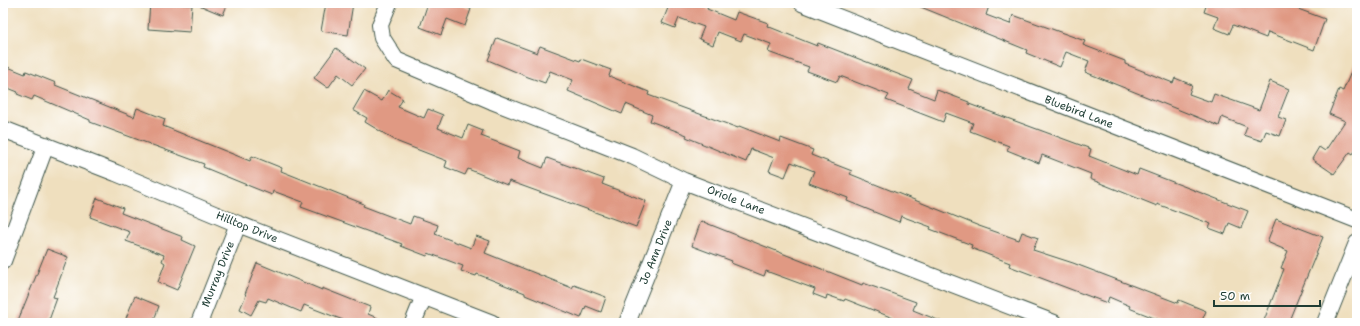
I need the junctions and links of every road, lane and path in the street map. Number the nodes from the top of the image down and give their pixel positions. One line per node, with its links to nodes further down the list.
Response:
1 (390, 3): 5 (street, Oriole Lane)
2 (802, 3): 6 (street, Bluebird Lane)
3 (3, 129): 4 (street, Hilltop Drive)
4 (46, 145): 7 (street, Hilltop Drive); 9 (street)
5 (684, 181): 14 (street, Jo Ann Drive); 15 (street, Oriole Lane)
6 (1357, 220)
7 (238, 224): 10 (street, Hilltop Drive); 11 (street, Murray Drive)
8 (1357, 243): 16 (street)
9 (3, 261)
10 (424, 296): 12 (street); 13 (street, Hilltop Drive)
11 (199, 323)
12 (413, 323)
13 (492, 323)
14 (627, 323)
15 (1054, 323)
16 (1325, 323)

